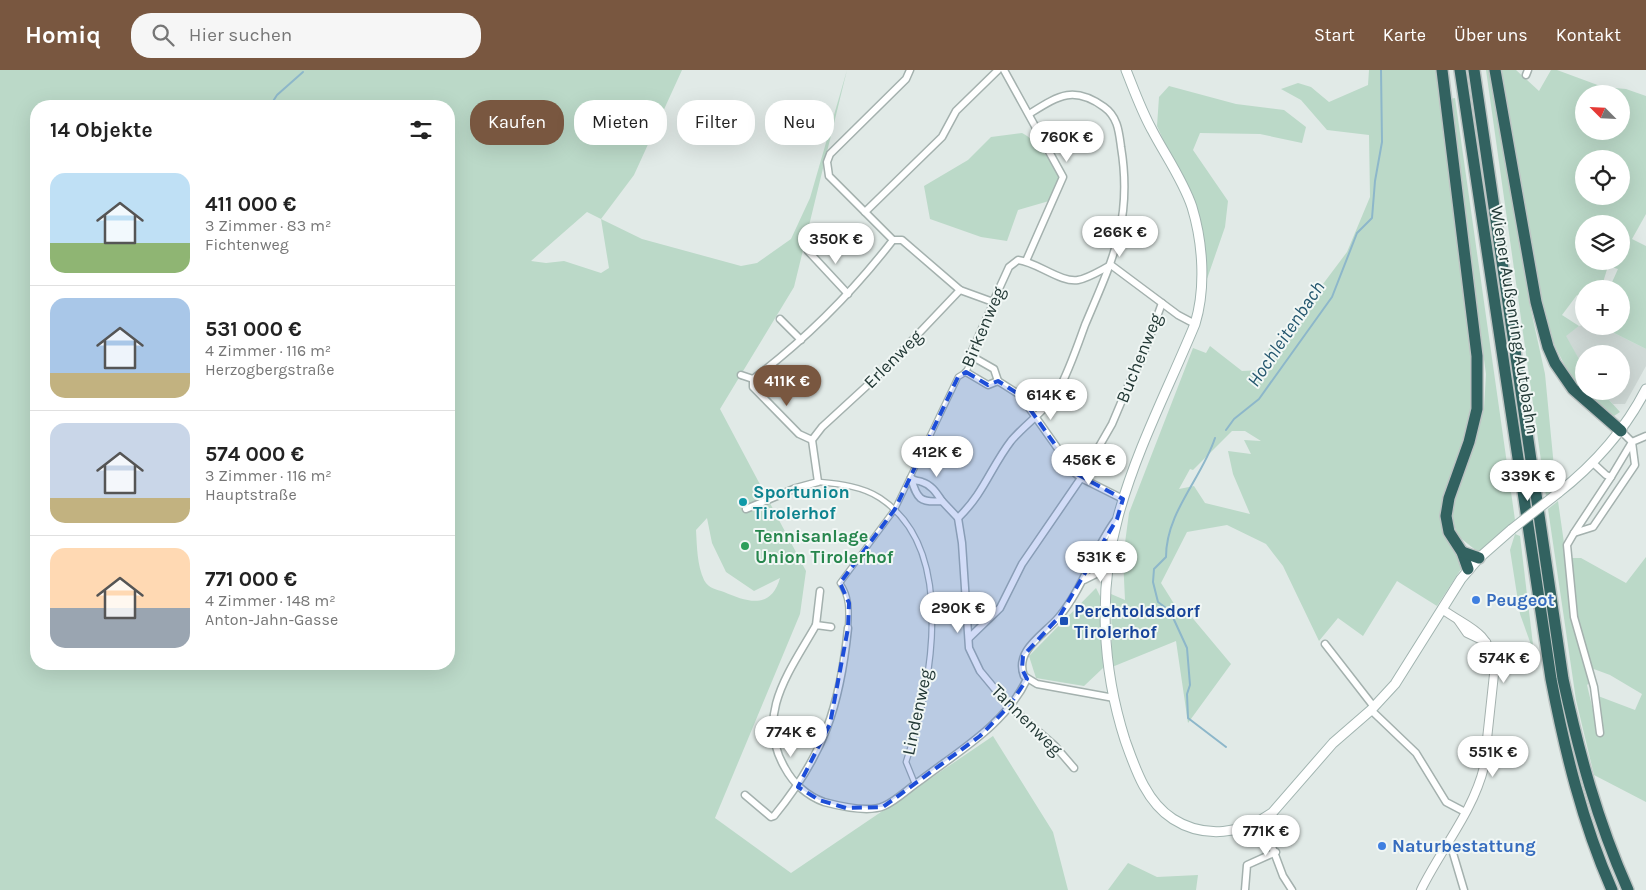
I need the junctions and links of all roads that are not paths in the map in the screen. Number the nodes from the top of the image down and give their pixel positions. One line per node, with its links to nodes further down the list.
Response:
1 (910, 70): 10 (street)
2 (998, 70): 10 (street)
3 (1004, 70): 9 (street)
4 (1126, 70): 20 (main road)
5 (1442, 70): 45 (highway)
6 (1460, 70): 74 (highway, Wiener Außenring Autobahn)
7 (1474, 70): 75 (highway, Wiener Außenring Autobahn)
8 (1495, 70): 29 (highway)
9 (1029, 114): 13 (street); 14 (street)
10 (865, 212): 11 (street)
11 (893, 240): 15 (street); 16 (street)
12 (808, 251): 16 (street)
13 (1026, 261): 14 (street); 17 (street, Birkenweg)
14 (1111, 265): 18 (street); 28 (street)
15 (960, 290): 17 (street); 31 (street, Erlenweg)
16 (848, 294): 21 (street)
17 (993, 302): 22 (street, Birkenweg)
18 (1162, 303): 20 (street); 36 (street, Buchenweg)
19 (780, 319): 21 (street)
20 (1194, 324): 38 (main road)
21 (801, 340): 25 (street)
22 (973, 357): 23 (street, Birkenweg); 26 (street)
23 (966, 372): 26 (street); 35 (street, Birkenweg)
24 (741, 375): 25 (street)
25 (753, 379): 31 (street)
26 (998, 380): 28 (street)
27 (1646, 389): 29 (main road)
28 (1034, 416): 36 (street); 42 (street)
29 (1621, 431): 32 (street); 33 (main road)
30 (1646, 436): 32 (street)
31 (812, 440): 37 (street)
32 (1632, 442): 34 (street); 44 (street)
33 (1593, 463): 34 (street); 46 (main road, bridge)
34 (1611, 476): 44 (street)
35 (911, 478): 39 (street); 39 (street); 41 (street, Birkenweg)
36 (1081, 478): 38 (street); 55 (street, Buchenweg)
37 (818, 482): 40 (street, Lindenweg); 41 (street, Lindenweg)
38 (1123, 499): 43 (main road)
39 (942, 502): 42 (street)
40 (746, 509)
41 (895, 509): 54 (street, Birkenweg); 63 (street, Lindenweg)
42 (958, 518): 55 (street, Tannenweg)
43 (1117, 519): 47 (main road); 49 (street)
44 (1574, 533): 61 (street)
45 (1462, 552): 46 (highway); 48 (highway)
46 (1479, 558): 48 (main road)
47 (1108, 568): 49 (street); 58 (main road)
48 (1468, 569): 51 (main road)
49 (1084, 580): 57 (street)
50 (820, 591): 52 (street)
51 (1442, 609): 60 (main road); 66 (street)
52 (816, 625): 53 (street); 64 (street)
53 (831, 627)
54 (848, 628): 64 (street)
55 (969, 638): 59 (street, Tannenweg)
56 (1325, 644): 60 (street)
57 (1027, 679): 58 (street); 59 (street)
58 (1114, 698): 67 (main road)
59 (1009, 706): 62 (street, Tannenweg); 63 (street)
60 (1372, 709): 66 (street); 67 (main road)
61 (1600, 733)
62 (1074, 768)
63 (915, 784): 64 (street)
64 (798, 787): 65 (street)
65 (745, 795)
66 (1465, 812): 68 (street)
67 (1262, 820): 69 (street)
68 (1450, 843): 72 (street); 73 (street)
69 (1276, 852): 70 (street); 71 (street)
70 (1244, 890)
71 (1292, 890)
72 (1421, 890)
73 (1464, 890)
74 (1612, 890)
75 (1628, 890)

